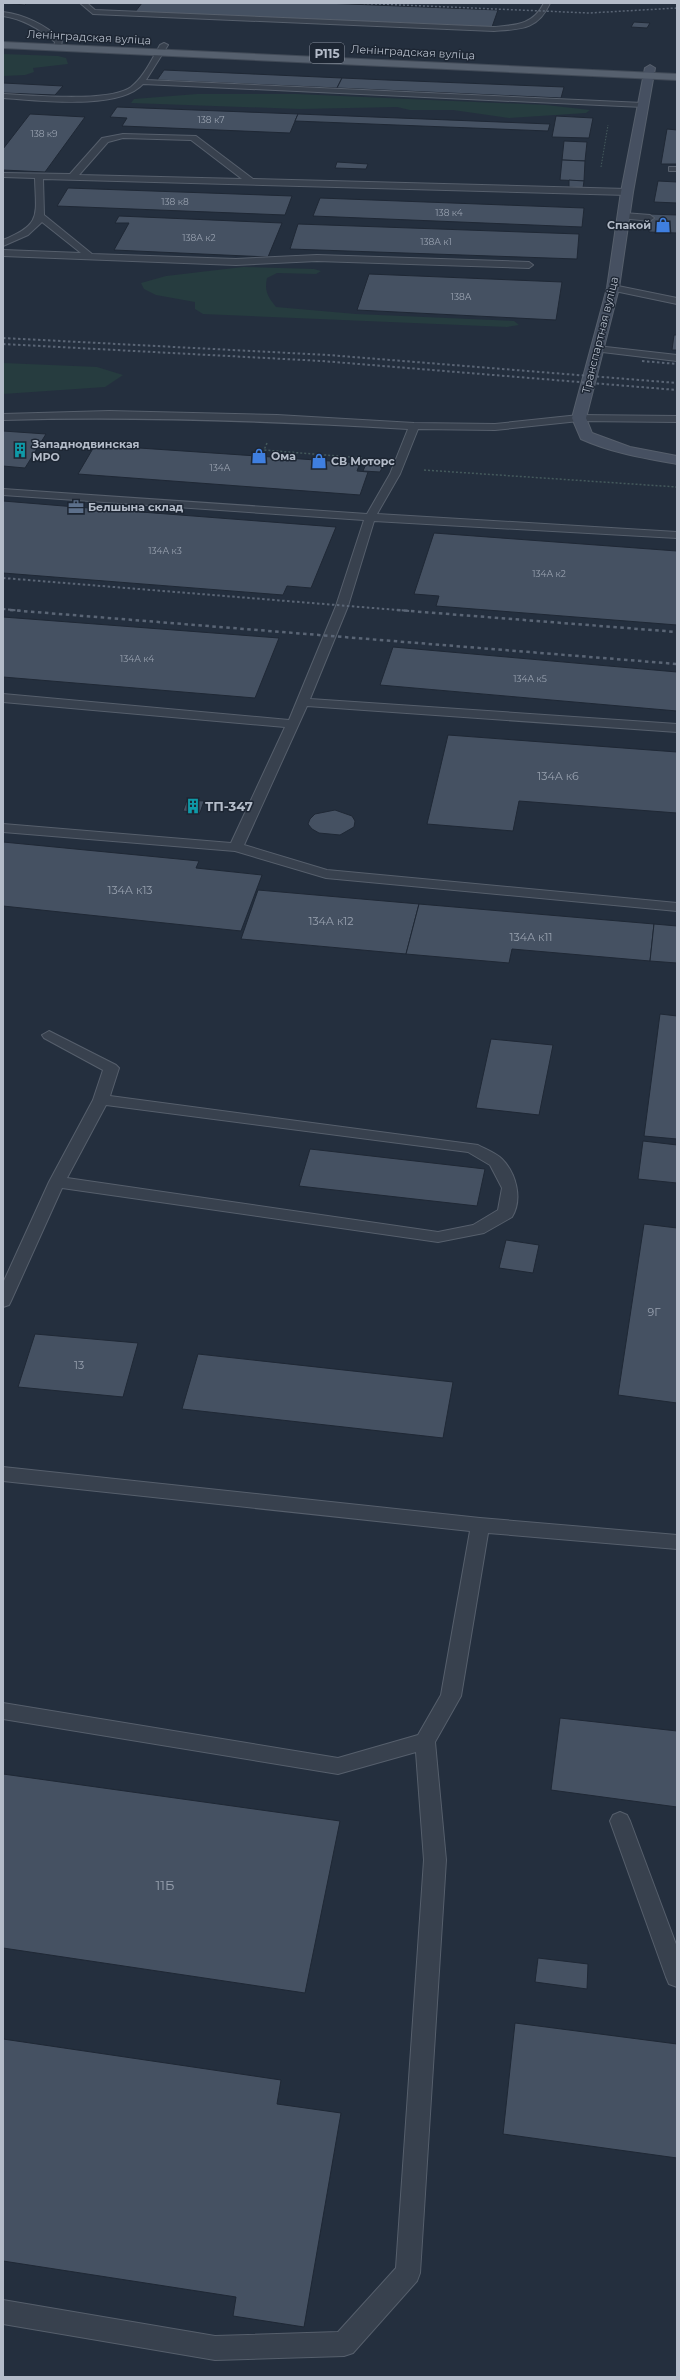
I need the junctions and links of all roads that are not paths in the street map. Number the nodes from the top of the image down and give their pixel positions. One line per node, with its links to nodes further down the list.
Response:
1 (83, 3): 2 (lane)
2 (547, 3)
3 (3, 14): 5 (lane)
4 (3, 39): 5 (main road, Ленінградская вуліца / Р115)
5 (58, 44): 6 (main road, Ленінградская вуліца / Р115); 7 (main road, Ленінградская вуліца / Р115)
6 (3, 45)
7 (162, 49): 9 (main road, Ленінградская вуліца / Р115); 11 (lane)
8 (677, 69): 9 (main road, Ленінградская вуліца / Р115)
9 (650, 72): 10 (main road, Ленінградская вуліца / Р115); 13 (main road, Транспартная вуліца)
10 (677, 77)
11 (141, 82): 12 (lane); 13 (lane)
12 (3, 96)
13 (643, 105): 18 (main road, Транспартная вуліца)
14 (3, 175): 15 (lane)
15 (39, 177): 16 (lane); 19 (lane)
16 (71, 178): 17 (lane); 17 (lane)
17 (251, 182): 18 (lane)
18 (627, 192): 20 (main road, Транспартная вуліца)
19 (40, 216): 22 (lane); 24 (lane)
20 (624, 216): 21 (lane); 26 (main road, Транспартная вуліца)
21 (650, 218)
22 (3, 243)
23 (3, 253): 24 (lane)
24 (91, 257): 25 (lane)
25 (529, 265)
26 (613, 288): 27 (lane); 28 (main road, Транспартная вуліца)
27 (677, 301)
28 (597, 349): 29 (lane); 31 (main road, Транспартная вуліца)
29 (677, 358)
30 (3, 417): 33 (lane)
31 (579, 418): 32 (lane); 33 (lane); 34 (main road)
32 (677, 419)
33 (414, 426): 36 (lane)
34 (677, 460)
35 (3, 492): 36 (lane)
36 (370, 517): 37 (lane); 39 (lane)
37 (677, 535)
38 (3, 698): 40 (lane)
39 (303, 702): 40 (lane); 41 (lane)
40 (293, 724): 43 (lane)
41 (677, 728)
42 (3, 828): 43 (lane)
43 (236, 847): 44 (lane)
44 (677, 907)
45 (49, 1035): 46 (lane)
46 (101, 1100): 47 (lane); 47 (lane)
47 (57, 1182): 48 (lane)
48 (3, 1301)
49 (3, 1474): 50 (lane)
50 (480, 1525): 51 (lane); 53 (lane)
51 (677, 1542)
52 (3, 1711): 53 (lane)
53 (425, 1741): 56 (lane)
54 (620, 1821): 55 (lane)
55 (677, 1977)
56 (3, 2312)

